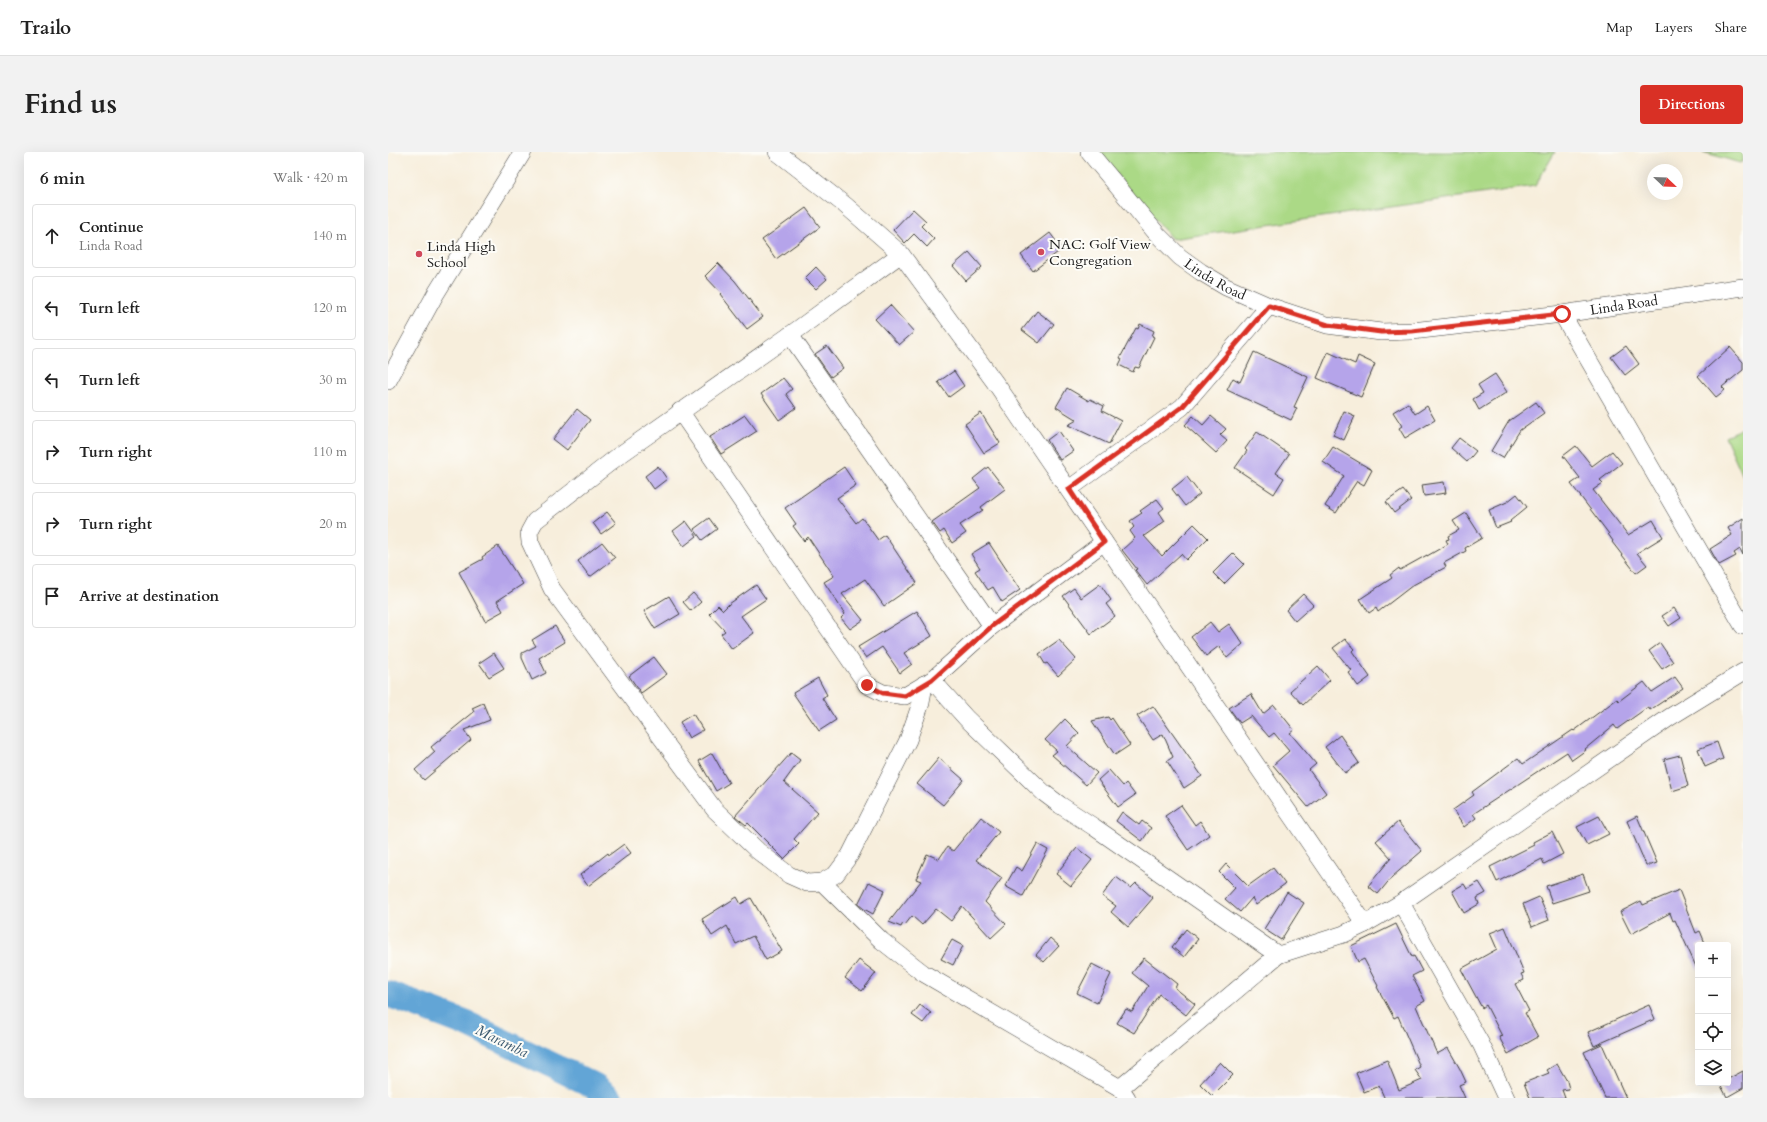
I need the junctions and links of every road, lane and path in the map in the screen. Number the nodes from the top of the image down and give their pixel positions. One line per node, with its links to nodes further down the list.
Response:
1 (524, 152): 9 (street)
2 (777, 152): 4 (street)
3 (1089, 152): 6 (street, Linda Road)
4 (901, 254): 8 (street); 11 (street)
5 (1743, 287): 7 (street, Linda Road)
6 (1269, 306): 7 (street, Linda Road); 11 (street)
7 (1562, 314): 14 (street)
8 (790, 335): 10 (street); 13 (street)
9 (388, 381)
10 (680, 411): 16 (street); 17 (street)
11 (1069, 489): 12 (street)
12 (1104, 542): 13 (street); 19 (street)
13 (992, 626): 16 (street)
14 (1743, 626)
15 (1743, 672): 18 (street)
16 (928, 682): 17 (street); 20 (street)
17 (822, 882): 21 (street)
18 (1401, 903): 19 (street); 22 (street)
19 (1365, 924): 20 (street)
20 (1278, 955): 21 (street)
21 (1124, 1093)
22 (1506, 1098)

